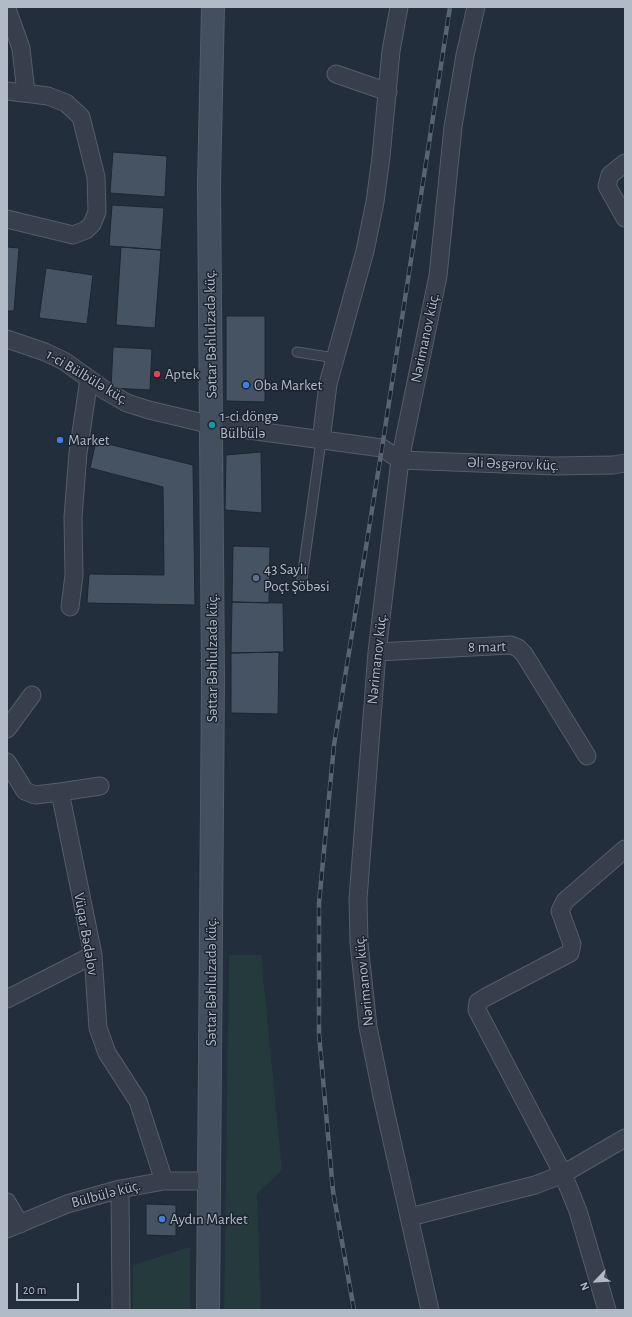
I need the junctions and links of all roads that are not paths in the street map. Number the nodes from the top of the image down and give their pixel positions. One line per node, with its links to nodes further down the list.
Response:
1 (213, 7): 16 (main road, Səttar Bəhlulzadə küç.)
2 (399, 7): 7 (street)
3 (476, 7): 18 (street, Nərimanov küç.)
4 (7, 9): 8 (street)
5 (336, 74): 7 (street)
6 (7, 91): 8 (street)
7 (388, 92): 14 (street)
8 (26, 93): 11 (street)
9 (625, 163): 10 (street)
10 (625, 218)
11 (7, 219)
12 (7, 339): 15 (street, 1-ci Bülbülə küç.)
13 (297, 352): 14 (lane)
14 (335, 358): 17 (street)
15 (89, 379): 16 (street, 1-ci Bülbülə küç.); 21 (street)
16 (212, 425): 17 (street, 1-ci Bülbülə küç.); 35 (main road, Səttar Bəhlulzadə küç.)
17 (321, 441): 18 (street, 1-ci Bülbülə küç.); 20 (lane)
18 (400, 460): 19 (street, Əli Əsgərov küç.); 22 (street, Nərimanov küç.)
19 (625, 463)
20 (301, 586)
21 (70, 607)
22 (377, 652): 25 (street, 8 mart); 38 (street, Nərimanov küç.)
23 (32, 695): 24 (street)
24 (7, 729)
25 (587, 756)
26 (7, 762): 28 (street)
27 (100, 786): 28 (street)
28 (60, 792): 30 (street, Vüqar Bədəlov)
29 (625, 849): 33 (street)
30 (93, 954): 31 (street); 34 (street, Vüqar Bədəlov)
31 (7, 999)
32 (625, 1138): 33 (street)
33 (563, 1174): 38 (street); 43 (street)
34 (164, 1180): 35 (street, Bülbülə küç.); 36 (street, Bülbülə küç.)
35 (210, 1182): 41 (main road, Səttar Bəhlulzadə küç.)
36 (120, 1188): 39 (street, Bülbülə küç.); 40 (street)
37 (7, 1202): 39 (street)
38 (410, 1217): 42 (street, Nərimanov küç.)
39 (14, 1226)
40 (121, 1310)
41 (208, 1310)
42 (430, 1310)
43 (607, 1310)

